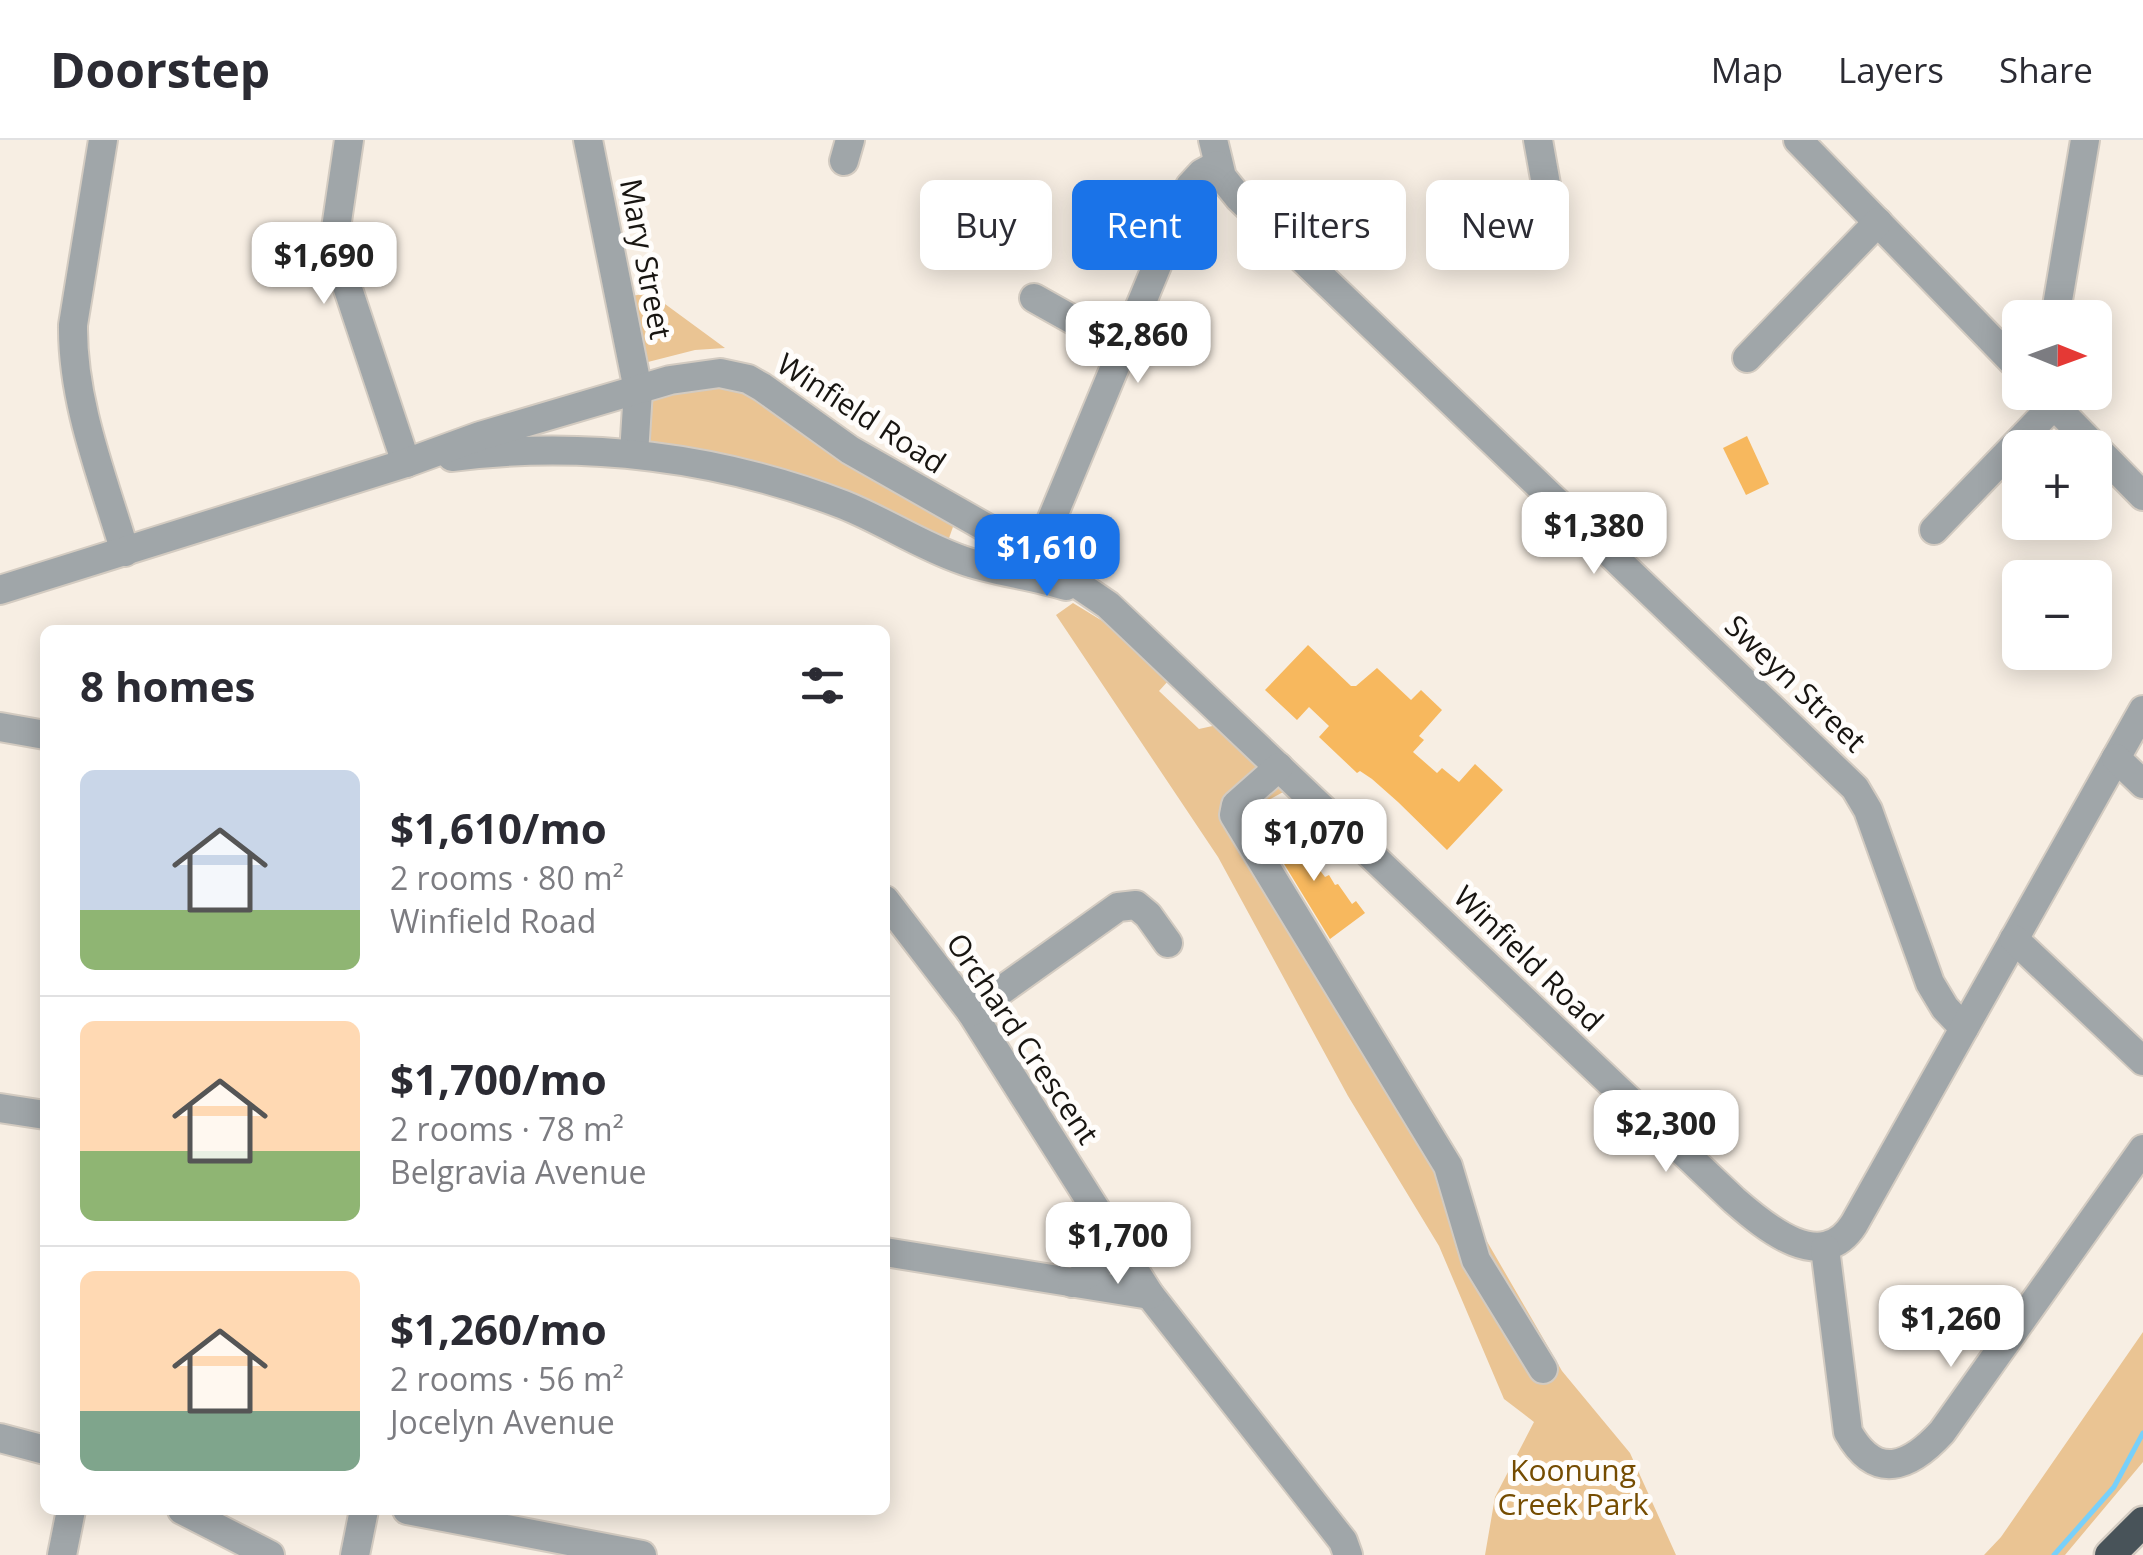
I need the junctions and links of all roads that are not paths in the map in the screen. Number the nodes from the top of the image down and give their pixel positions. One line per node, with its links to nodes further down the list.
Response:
1 (104, 140): 22 (street)
2 (349, 140): 19 (street)
3 (588, 140): 15 (street, Mary Street)
4 (1538, 140): 8 (street)
5 (1798, 140): 9 (street)
6 (2086, 140): 11 (street)
7 (1215, 153): 12 (street); 35 (street, Sweyn Street)
8 (1545, 180)
9 (1878, 222): 13 (street); 14 (street)
10 (1034, 298): 12 (street)
11 (2058, 300)
12 (1122, 348): 23 (street)
13 (2002, 350)
14 (1746, 358)
15 (638, 390): 18 (street, Mary Street); 19 (street, Winfield Road); 23 (street, Winfield Road)
16 (2038, 410): 21 (street)
17 (2059, 410): 20 (street)
18 (634, 454): 19 (street, Winfield Road); 23 (street, Winfield Road)
19 (406, 463): 22 (street, Winfield Road)
20 (2143, 496)
21 (1934, 530)
22 (125, 552): 24 (street, Winfield Road)
23 (1032, 566): 29 (street, Winfield Road)
24 (0, 590)
25 (2143, 710): 28 (street)
26 (0, 727): 27 (street)
27 (40, 734)
28 (2116, 758): 30 (street); 32 (street)
29 (1279, 767): 41 (street, Winfield Road); 45 (street)
30 (2143, 784)
31 (890, 907): 34 (street, Orchard Crescent)
32 (2014, 939): 35 (street); 36 (street)
33 (1168, 943): 34 (street)
34 (970, 1012): 40 (street, Orchard Crescent)
35 (1964, 1028): 41 (street)
36 (2143, 1060)
37 (0, 1108): 38 (street)
38 (40, 1114)
39 (2143, 1149): 41 (street)
40 (1115, 1240): 43 (street); 44 (street, Orchard Crescent)
41 (1825, 1248)
42 (890, 1253): 43 (street)
43 (1072, 1282): 44 (street)
44 (1150, 1295): 57 (street, Orchard Crescent)
45 (1543, 1369)
46 (0, 1438): 47 (street)
47 (40, 1449)
48 (71, 1515): 53 (street)
49 (192, 1515): 54 (street)
50 (363, 1515): 55 (street)
51 (434, 1515): 56 (street)
52 (2143, 1522): 58 (highway)
53 (62, 1555)
54 (270, 1555)
55 (355, 1555)
56 (642, 1555)
57 (1348, 1555)
58 (2110, 1555)

